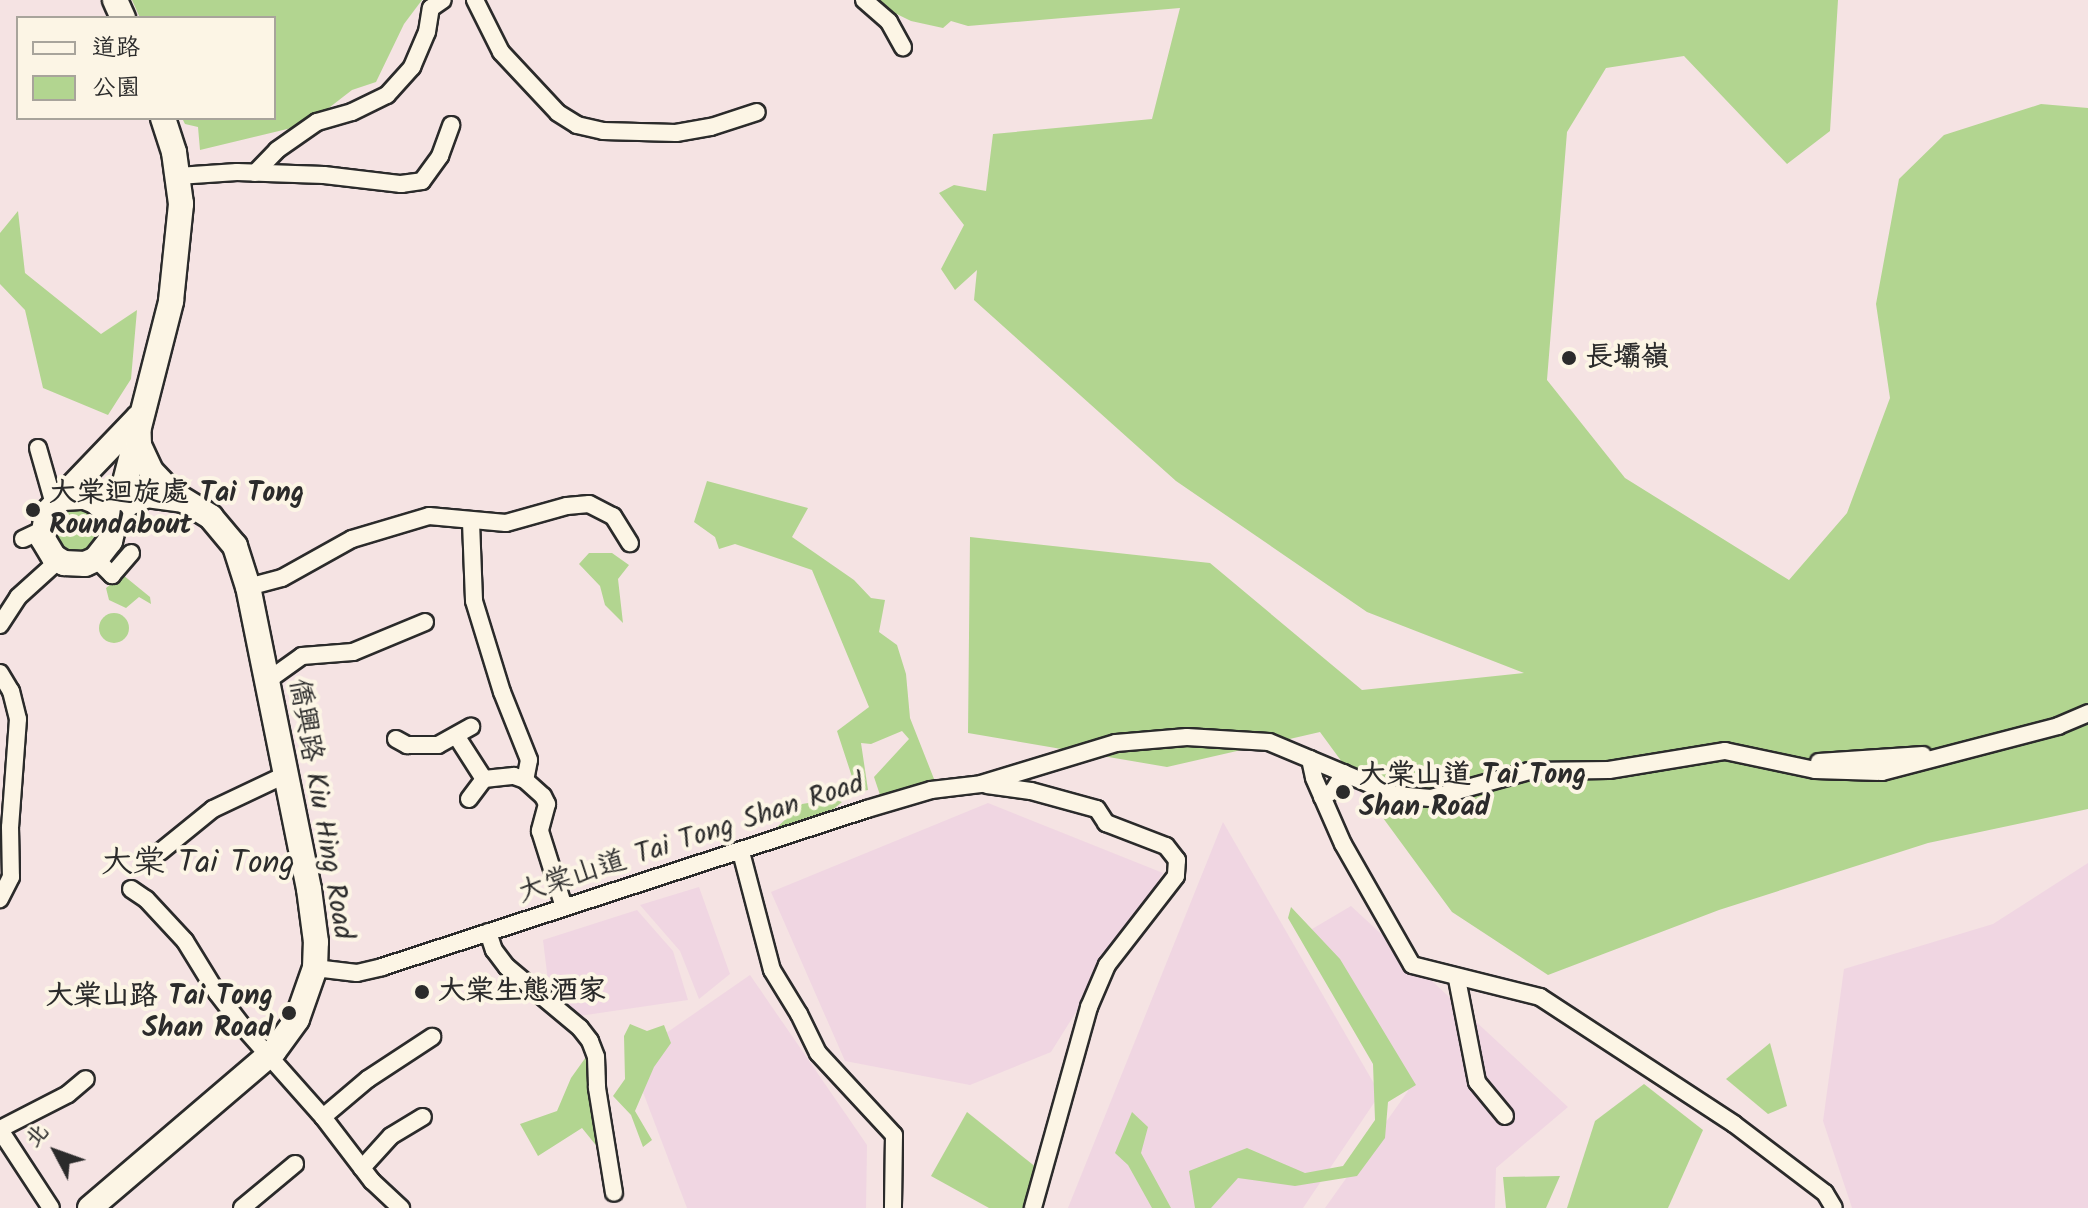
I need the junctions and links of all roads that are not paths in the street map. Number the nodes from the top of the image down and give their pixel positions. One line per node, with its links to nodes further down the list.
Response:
1 (443, 0): 8 (street)
2 (475, 0): 5 (street)
3 (864, 0): 4 (street)
4 (903, 47)
5 (757, 112)
6 (164, 120): 9 (street)
7 (451, 125): 8 (street)
8 (255, 173): 9 (street)
9 (178, 176): 10 (street)
10 (138, 418): 12 (street, 僑興路 Kiu Hing Road); 13 (street); 15 (street)
11 (38, 448): 13 (street)
12 (183, 500): 15 (street); 20 (street, 僑興路 Kiu Hing Road)
13 (58, 501): 15 (street); 19 (street)
14 (471, 522): 16 (street); 20 (street); 33 (street)
15 (114, 524): 18 (street)
16 (630, 543)
17 (131, 553): 18 (street)
18 (96, 559): 19 (street)
19 (59, 560): 22 (street)
20 (248, 587): 24 (street, 僑興路 Kiu Hing Road)
21 (425, 622): 24 (street)
22 (0, 625)
23 (0, 673): 40 (street)
24 (267, 681): 31 (street, 僑興路 Kiu Hing Road)
25 (2088, 713): 30 (street, 大棠山道 Tai Tong Shan Road)
26 (471, 727): 27 (street)
27 (457, 737): 28 (street); 32 (street)
28 (396, 739)
29 (1310, 759): 30 (street, 大棠山道 Tai Tong Shan Road); 34 (street, 大棠山道 Tai Tong Shan Road); 35 (street)
30 (1344, 773): 35 (street)
31 (285, 775): 37 (street); 43 (street, 僑興路 Kiu Hing Road)
32 (484, 779): 33 (street); 36 (street)
33 (525, 780): 41 (street)
34 (981, 784): 38 (street, 大棠山道 Tai Tong Shan Road); 60 (street)
35 (1322, 797): 44 (street)
36 (469, 799)
37 (160, 852)
38 (741, 852): 41 (street, 大棠山道 Tai Tong Shan Road); 59 (street)
39 (131, 889): 46 (street)
40 (0, 899)
41 (564, 907): 42 (street, 大棠山道 Tai Tong Shan Road)
42 (488, 932): 43 (street, 大棠山道 Tai Tong Shan Road); 54 (street)
43 (315, 968): 46 (street, 僑興路 Kiu Hing Road)
44 (1457, 979): 48 (street); 61 (street)
45 (432, 1037): 49 (street)
46 (269, 1056): 49 (street); 56 (street, 僑興路 Kiu Hing Road)
47 (86, 1079): 51 (street)
48 (1505, 1116)
49 (323, 1117): 53 (street)
50 (423, 1117): 53 (street)
51 (0, 1130): 55 (street)
52 (295, 1164): 57 (street)
53 (362, 1168): 58 (street)
54 (614, 1193)
55 (51, 1208)
56 (90, 1208)
57 (242, 1208)
58 (401, 1208)
59 (893, 1208)
60 (1033, 1208)
61 (1834, 1208)

